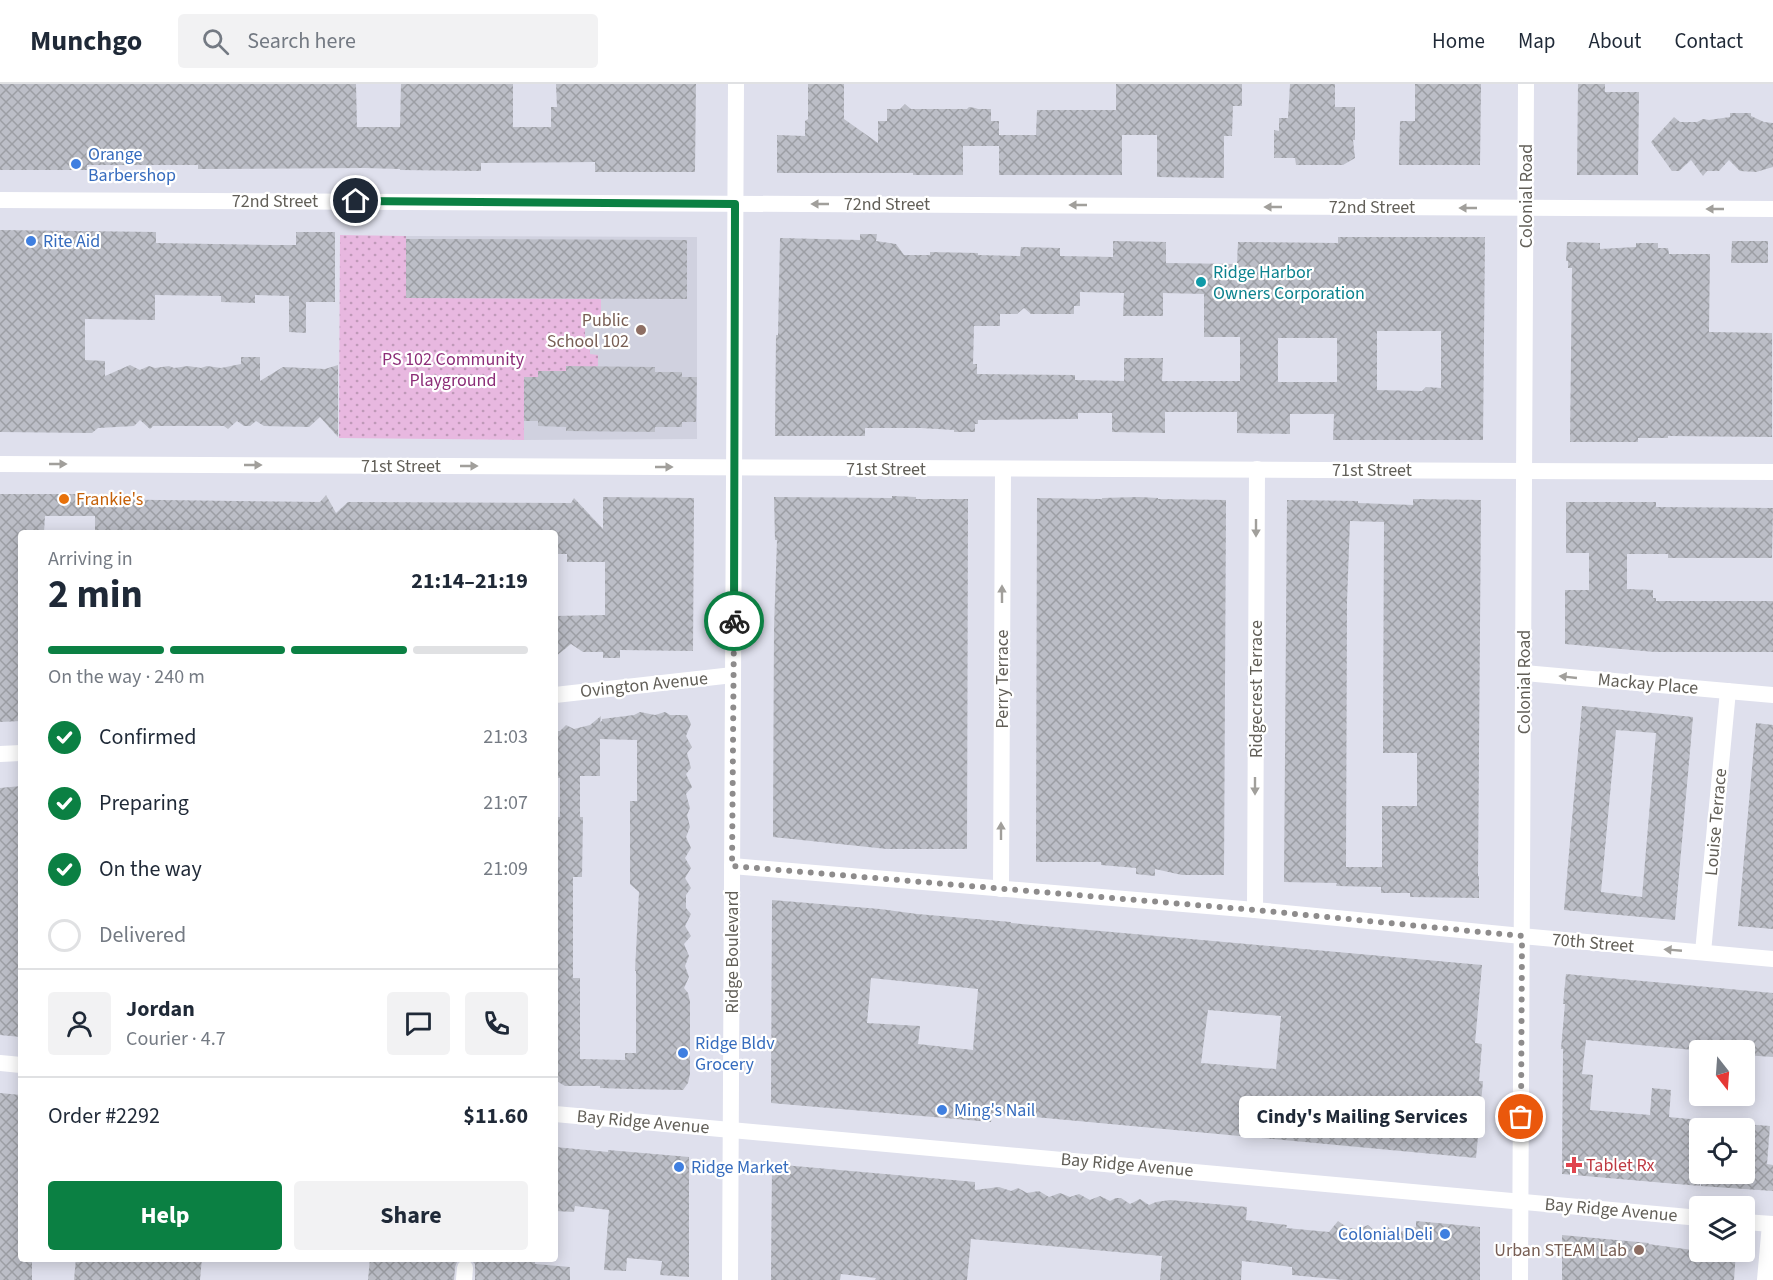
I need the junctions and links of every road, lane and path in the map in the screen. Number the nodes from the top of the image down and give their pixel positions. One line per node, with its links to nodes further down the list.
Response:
1 (736, 84): 4 (street, Ridge Boulevard)
2 (1526, 84): 5 (street, Colonial Road)
3 (0, 200): 4 (street, 72nd Street)
4 (735, 204): 5 (street, 72nd Street, one-way to 4); 8 (street, Ridge Boulevard)
5 (1526, 208): 6 (street, 72nd Street, one-way to 5); 11 (street, Colonial Road)
6 (1773, 209)
7 (0, 464): 8 (street, 71st Street, one-way to 8)
8 (734, 468): 10 (street, 71st Street); 14 (street, Ridge Boulevard)
9 (1257, 469): 10 (street, 71st Street); 11 (street, 71st Street); 22 (street, Ridgecrest Terrace, one-way to 22)
10 (1003, 470): 21 (street, Perry Terrace, one-way to 10)
11 (1525, 471): 12 (street, 71st Street); 13 (street, Colonial Road)
12 (1773, 472)
13 (1524, 673): 15 (street, Mackay Place, one-way to 13); 23 (street, Colonial Road)
14 (733, 675): 16 (street, Ovington Avenue); 20 (street, Ridge Boulevard)
15 (1728, 692): 17 (street, Mackay Place); 24 (street, Louise Terrace)
16 (558, 695)
17 (1773, 695)
18 (18, 753): 19 (street)
19 (0, 754)
20 (732, 866): 21 (street, 70th Street); 29 (street, Ridge Boulevard)
21 (1001, 889): 22 (street, 70th Street)
22 (1255, 910): 23 (street, 70th Street)
23 (1522, 936): 24 (street, 70th Street, one-way to 23); 30 (street, Colonial Road)
24 (1703, 952): 25 (street, 70th Street)
25 (1773, 959)
26 (0, 1063): 27 (street)
27 (18, 1065)
28 (558, 1114): 29 (street, Bay Ridge Avenue)
29 (731, 1129): 30 (street, Bay Ridge Avenue); 34 (street, Ridge Boulevard)
30 (1521, 1201): 31 (street, Bay Ridge Avenue); 35 (street, Colonial Road)
31 (1689, 1217)
32 (1755, 1223): 33 (street)
33 (1771, 1224): 36 (street)
34 (730, 1280)
35 (1520, 1280)
36 (1765, 1280)

